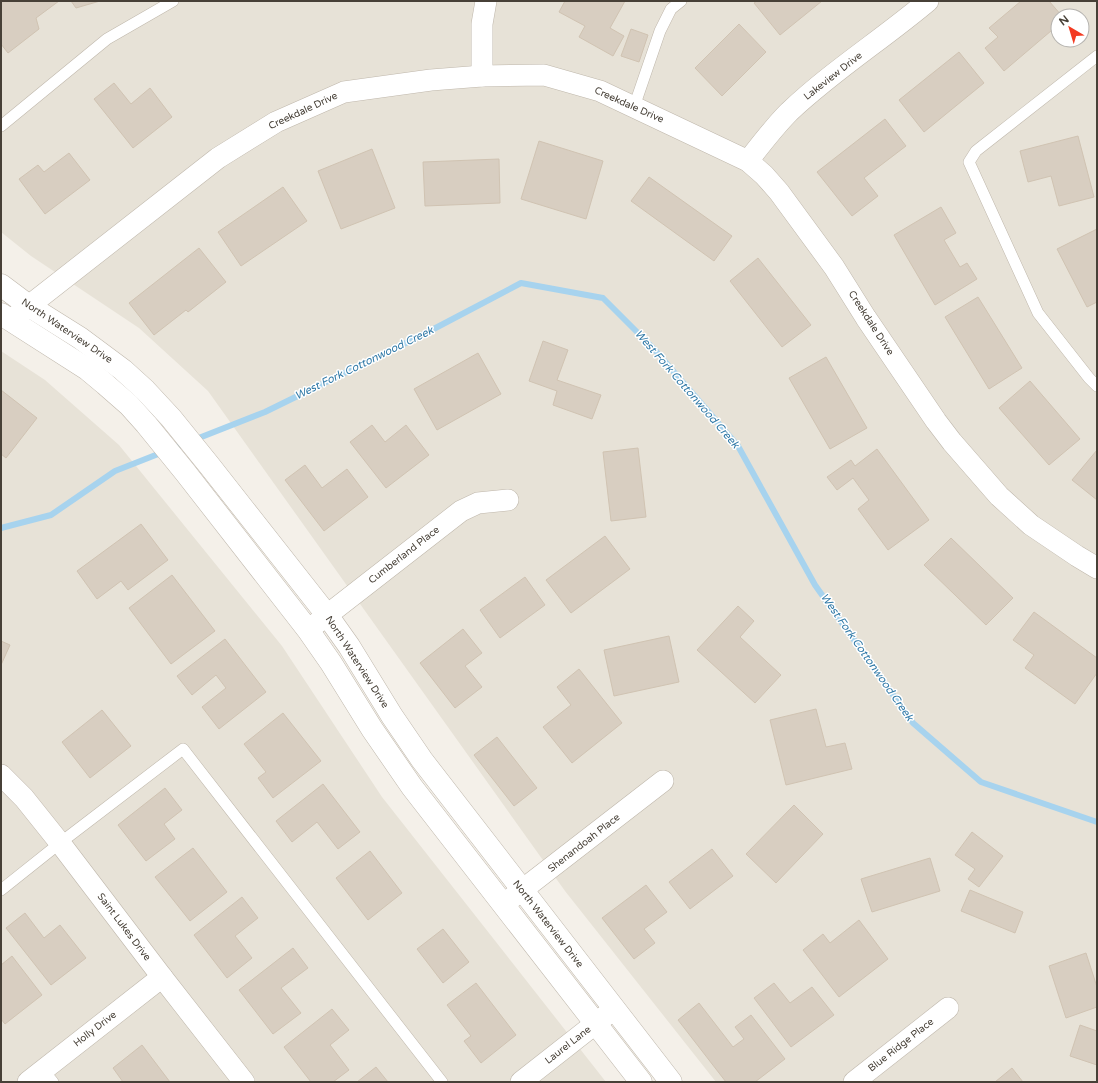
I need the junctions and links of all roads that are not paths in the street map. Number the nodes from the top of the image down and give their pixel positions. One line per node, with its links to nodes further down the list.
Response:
1 (173, 1): 8 (lane)
2 (486, 1): 6 (street)
3 (682, 1): 7 (lane)
4 (928, 1): 9 (street, Lakeview Drive)
5 (1097, 56): 13 (lane)
6 (482, 76): 7 (street, Creekdale Drive); 11 (street, Creekdale Drive)
7 (634, 107): 9 (street, Creekdale Drive)
8 (1, 126)
9 (748, 161): 15 (street, Creekdale Drive)
10 (1, 285): 11 (street, North Waterview Drive)
11 (29, 306): 12 (street, Creekdale Drive); 16 (street, North Waterview Drive)
12 (6, 317): 17 (street, North Waterview Drive)
13 (1097, 386)
14 (508, 500): 16 (street, Cumberland Place)
15 (1097, 568)
16 (327, 615): 17 (street, Cumberland Place); 22 (street, North Waterview Drive)
17 (308, 630): 23 (street, North Waterview Drive)
18 (1, 775): 20 (street, Saint Lukes Drive)
19 (663, 781): 22 (street, Shenandoah Place)
20 (60, 843): 21 (lane); 24 (street, Saint Lukes Drive); 30 (lane)
21 (1, 890)
22 (522, 890): 23 (street, Shenandoah Place); 26 (street, North Waterview Drive)
23 (504, 904): 27 (street, North Waterview Drive)
24 (162, 977): 28 (street, Holly Drive); 29 (street, Saint Lukes Drive)
25 (948, 1008): 34 (street, Blue Ridge Place)
26 (614, 1009): 27 (street, Laurel Lane); 33 (street, North Waterview Drive)
27 (596, 1023): 31 (street, Laurel Lane); 32 (street, North Waterview Drive)
28 (41, 1078)
29 (244, 1082)
30 (442, 1082)
31 (521, 1082)
32 (641, 1082)
33 (671, 1082)
34 (854, 1082)

